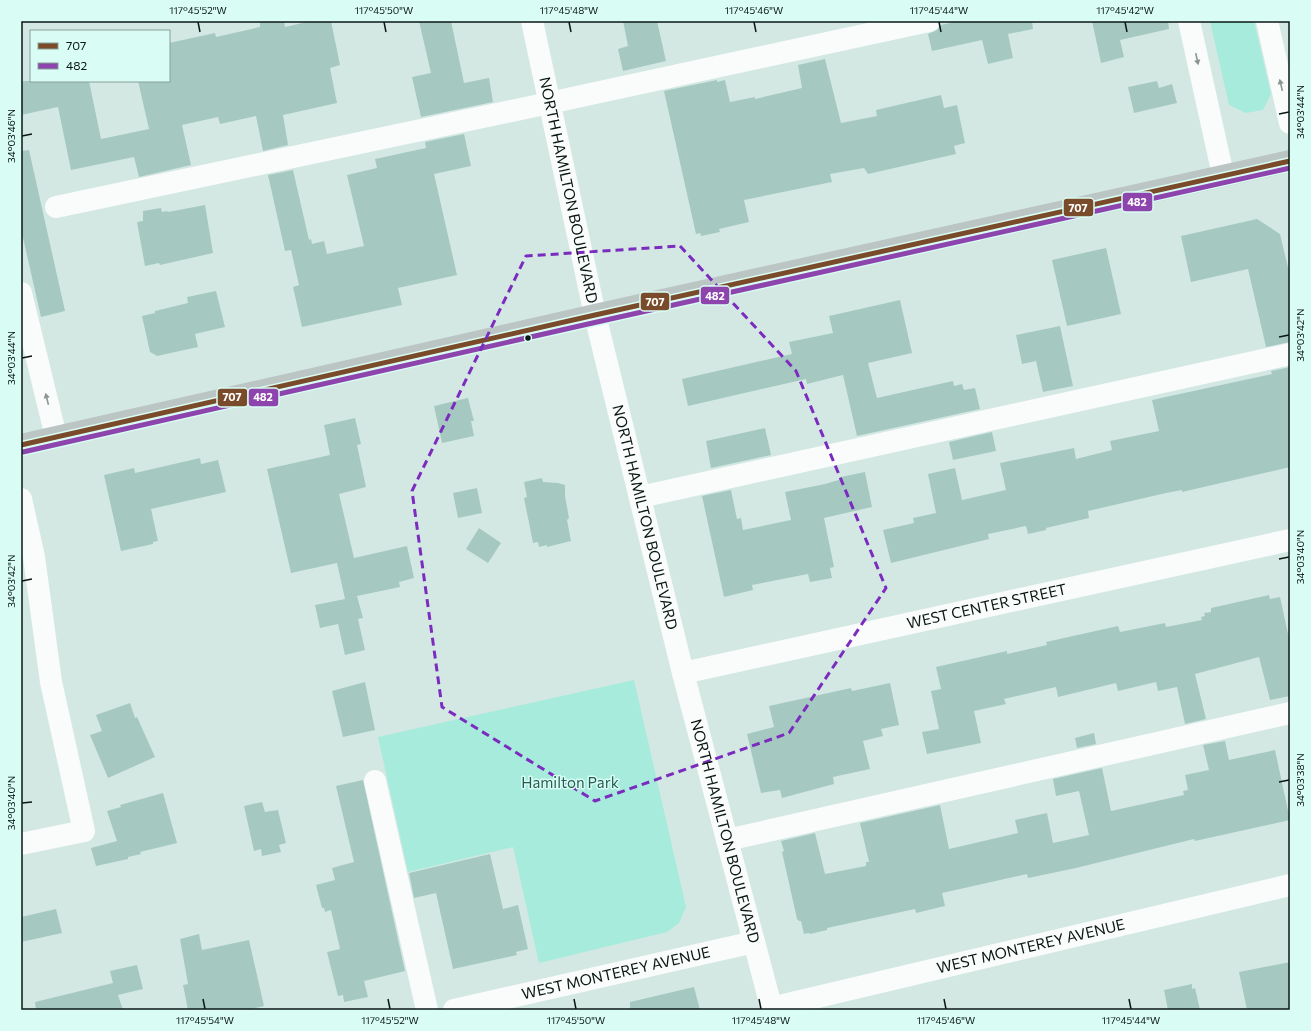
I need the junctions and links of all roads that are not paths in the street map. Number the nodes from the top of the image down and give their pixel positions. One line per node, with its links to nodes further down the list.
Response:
1 (532, 21): 5 (street, NORTH HAMILTON BOULEVARD)
2 (929, 21): 5 (street)
3 (1189, 21): 8 (street, one-way to 8)
4 (1267, 21): 6 (street, one-way to 4)
5 (550, 103): 9 (street); 11 (street, NORTH HAMILTON BOULEVARD)
6 (1290, 123)
7 (1290, 161): 8 (main road)
8 (1223, 175): 11 (main road)
9 (56, 207)
10 (21, 293): 13 (street, one-way to 10)
11 (595, 315): 13 (main road); 15 (street, NORTH HAMILTON BOULEVARD)
12 (1290, 354): 15 (street)
13 (56, 437): 14 (main road)
14 (21, 445)
15 (640, 498): 18 (street, NORTH HAMILTON BOULEVARD)
16 (21, 499): 22 (street)
17 (1290, 540): 18 (street, WEST CENTER STREET)
18 (683, 673): 21 (street, NORTH HAMILTON BOULEVARD)
19 (1290, 714): 21 (street)
20 (375, 781): 26 (street)
21 (727, 840): 24 (street, NORTH HAMILTON BOULEVARD)
22 (21, 844)
23 (1290, 885): 25 (street, WEST MONTEREY AVENUE)
24 (754, 942): 25 (street, NORTH HAMILTON BOULEVARD); 27 (street, WEST MONTEREY AVENUE)
25 (772, 1009)
26 (427, 1010)
27 (454, 1010)

